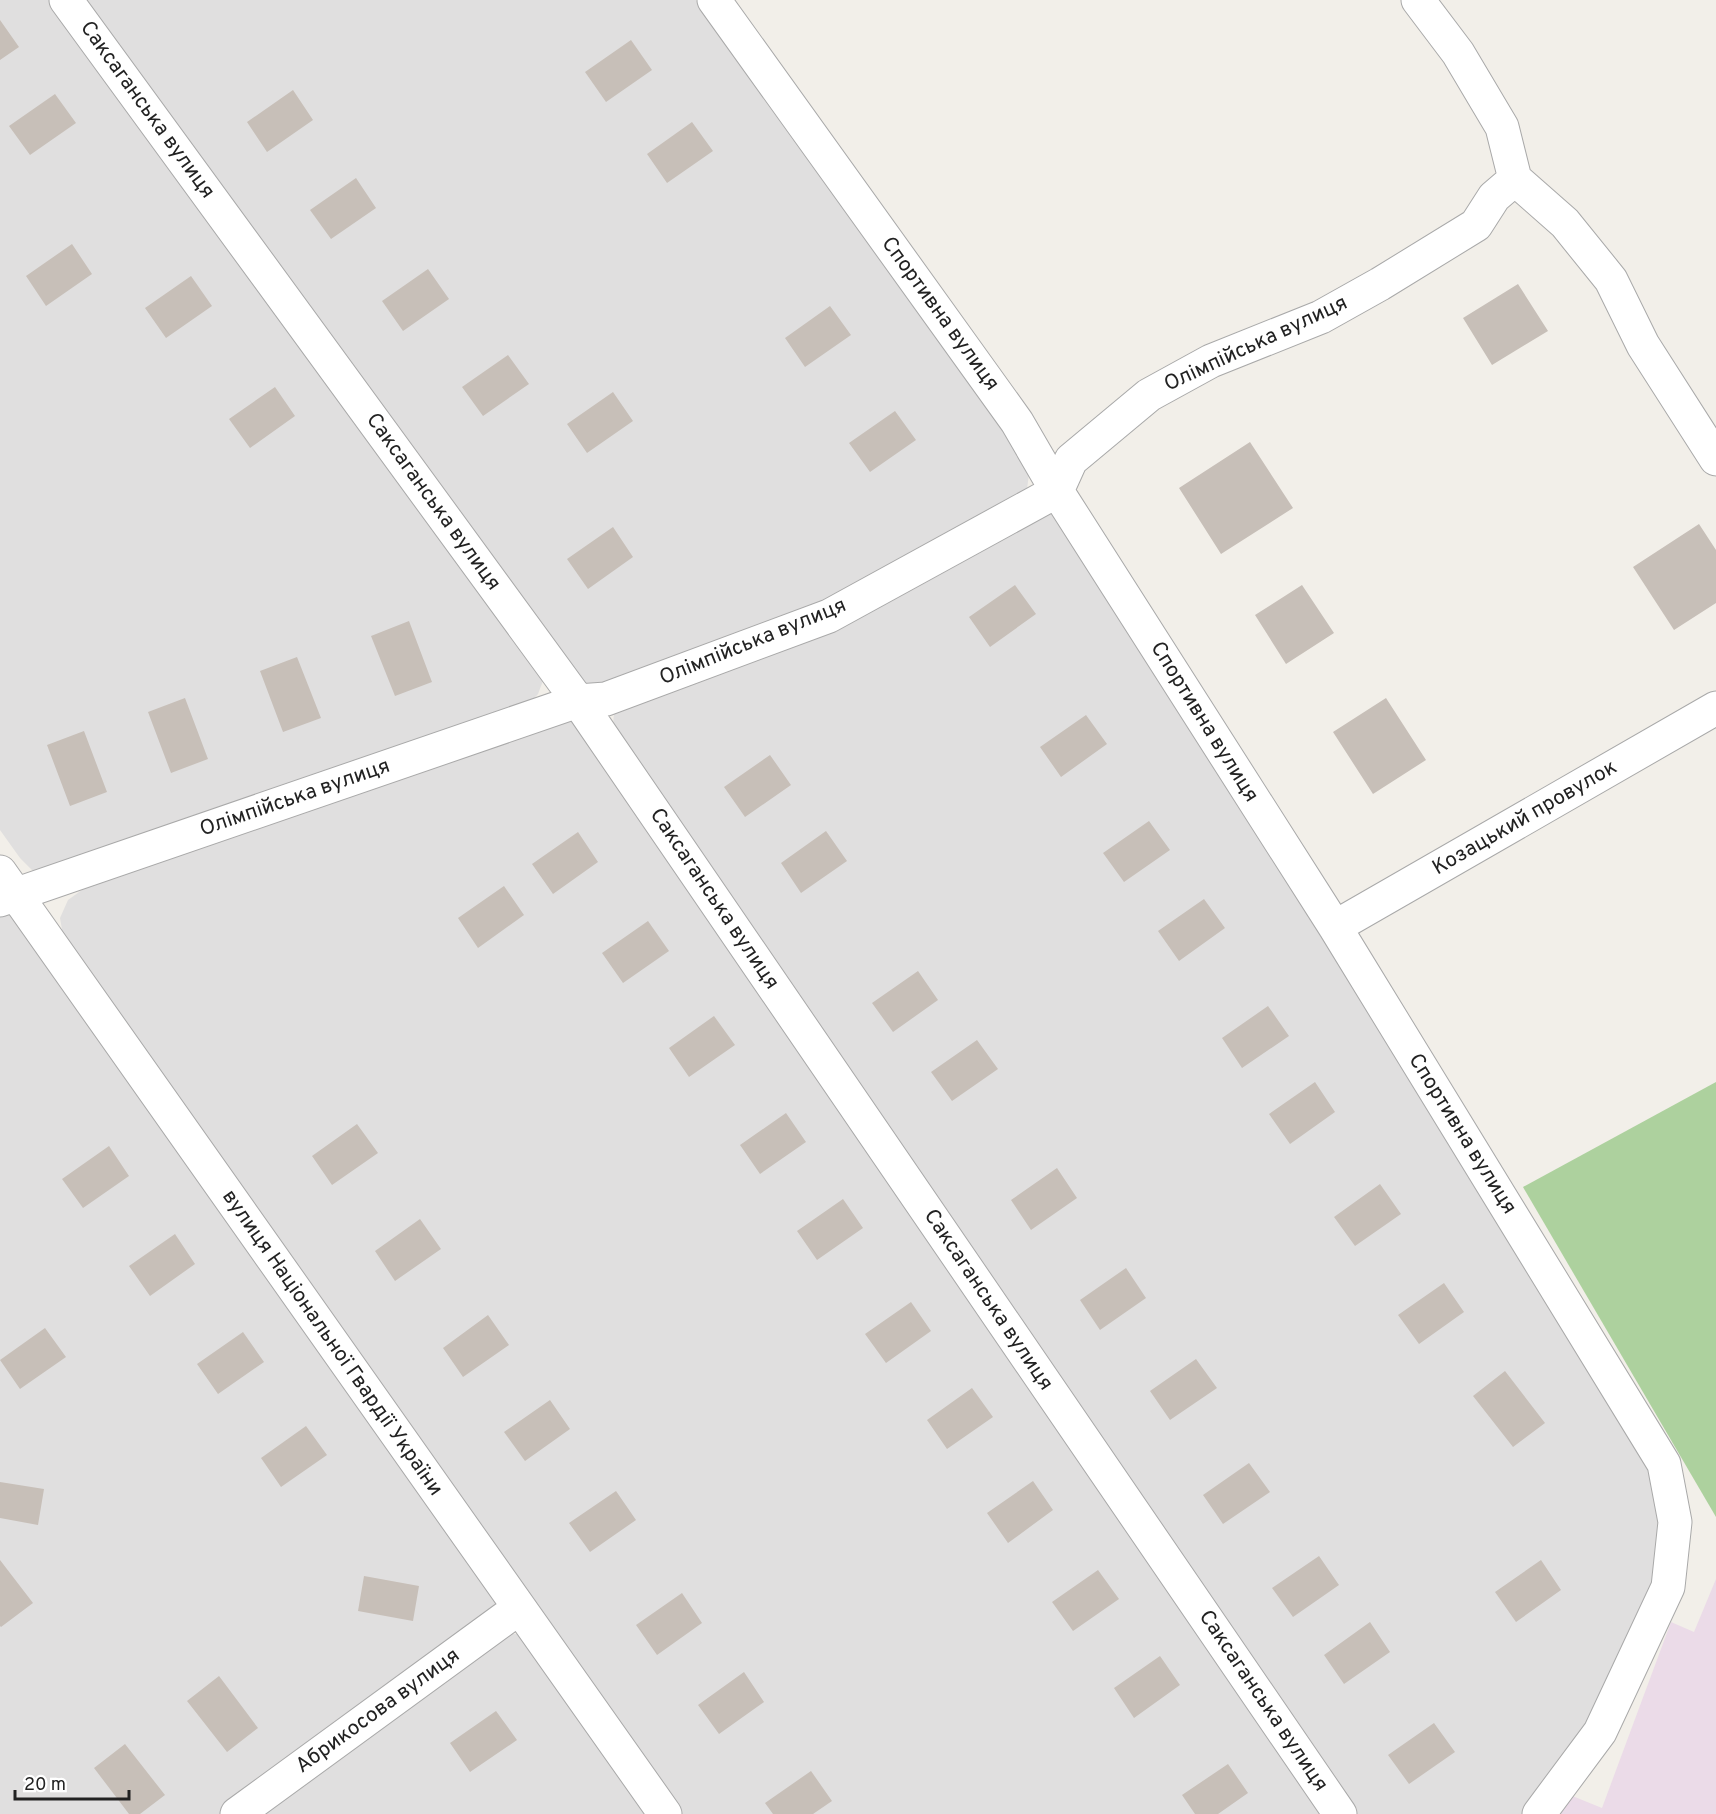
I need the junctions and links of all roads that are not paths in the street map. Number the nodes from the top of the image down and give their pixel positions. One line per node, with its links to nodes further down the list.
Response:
1 (66, 0): 7 (street, Саксаганська вулиця)
2 (714, 0): 6 (street, Спортивна вулиця)
3 (1418, 0): 4 (street)
4 (1515, 179): 5 (street); 6 (street, Олімпійська вулиця)
5 (1716, 459)
6 (1057, 491): 7 (street, Олімпійська вулиця); 10 (street, Спортивна вулиця)
7 (578, 701): 9 (street, Олімпійська вулиця); 14 (street, Саксаганська вулиця)
8 (1716, 708): 10 (street, Козацький провулок)
9 (5, 888): 11 (street, вулиця Національної Гвардії України)
10 (1335, 927): 15 (street, Спортивна вулиця)
11 (519, 1608): 12 (street, Абрикосова вулиця); 13 (street, вулиця Національної Гвардії України)
12 (237, 1814)
13 (665, 1814)
14 (1340, 1814)
15 (1539, 1814)

